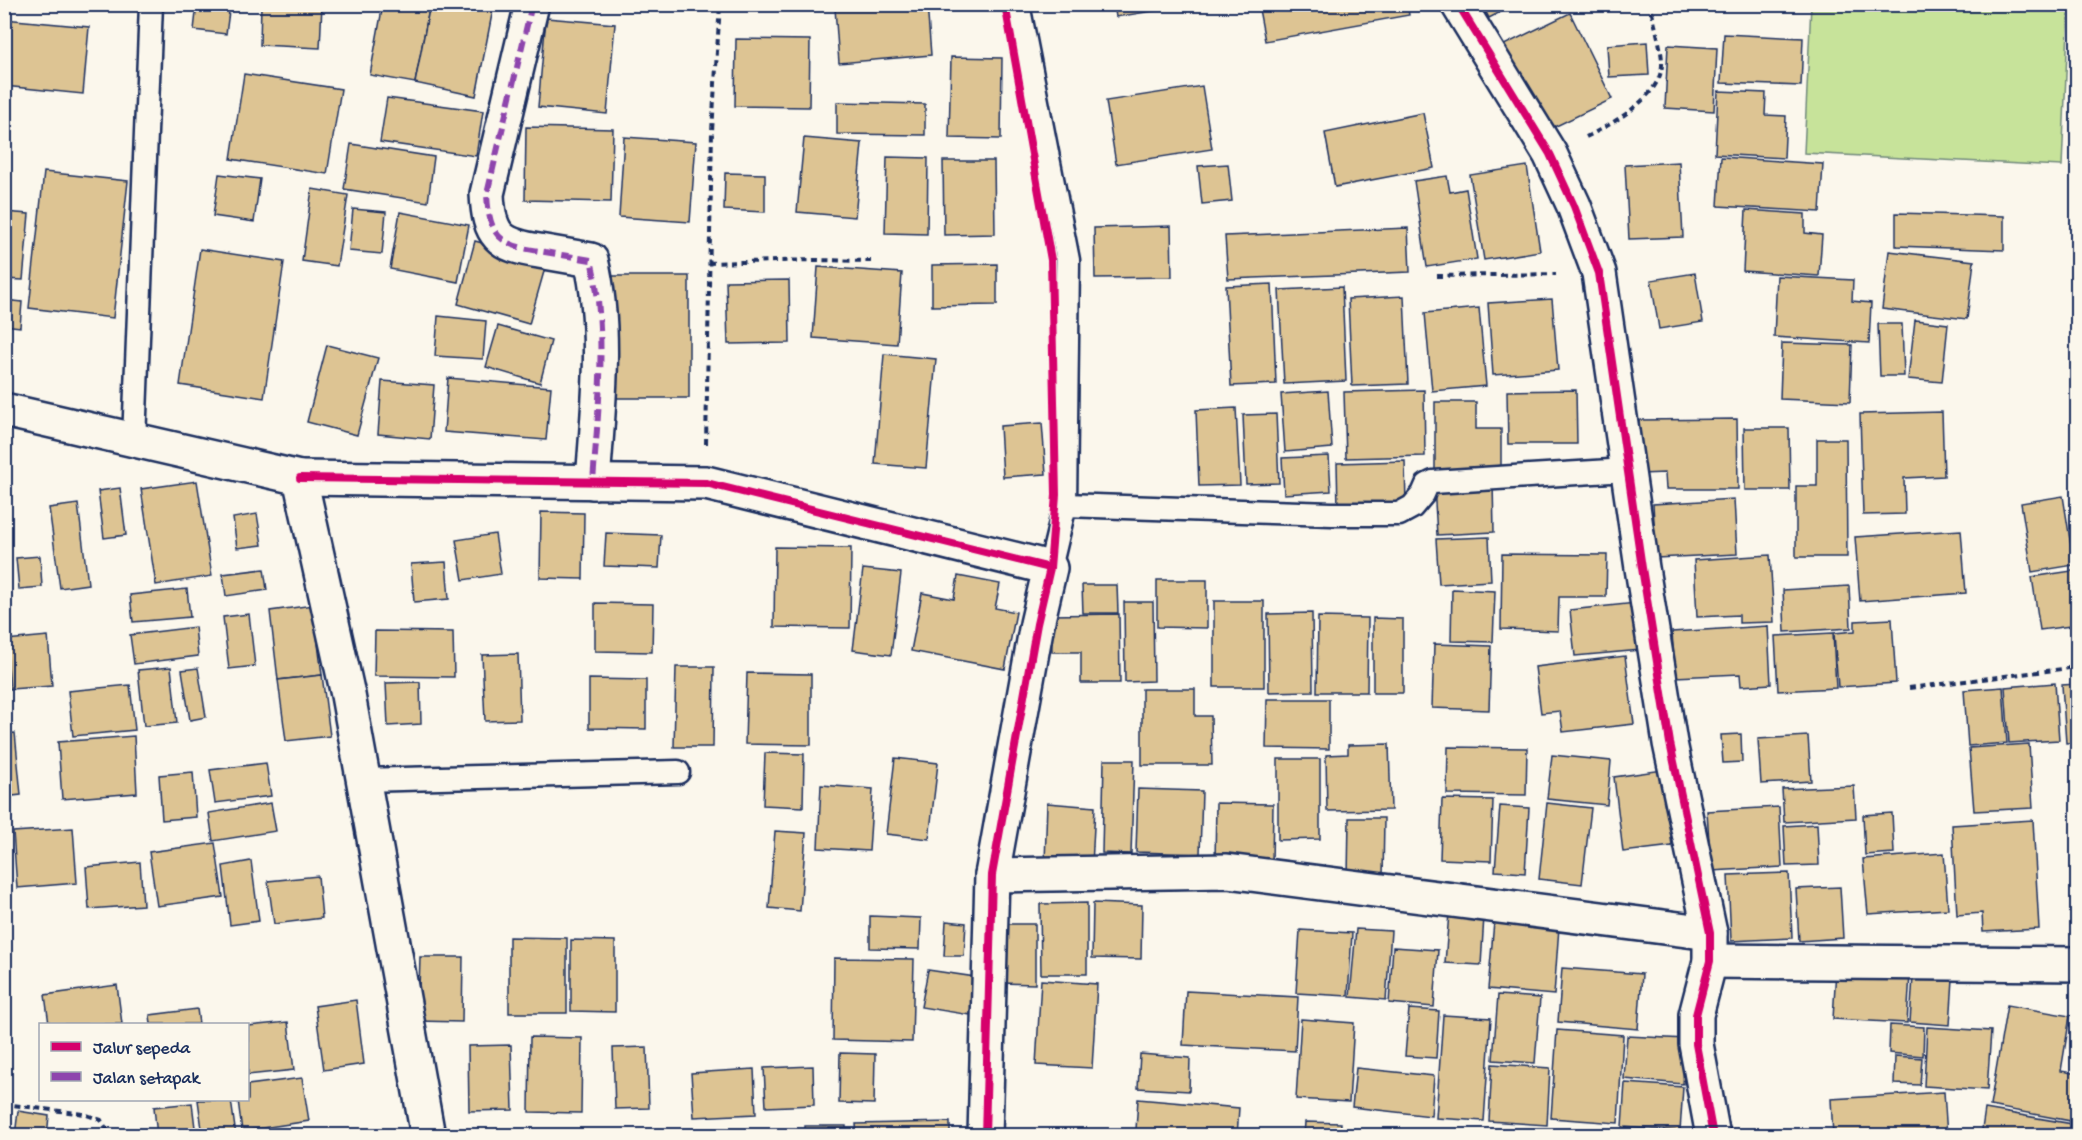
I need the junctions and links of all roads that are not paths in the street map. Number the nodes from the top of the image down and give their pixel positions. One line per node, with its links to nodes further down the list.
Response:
1 (151, 4): 6 (lane)
2 (532, 4): 9 (street)
3 (1018, 4): 10 (lane)
4 (1458, 4): 7 (street)
5 (4, 410): 6 (street)
6 (134, 441): 8 (street)
7 (1628, 470): 10 (lane); 15 (street)
8 (300, 478): 9 (street); 13 (street)
9 (593, 482): 11 (street)
10 (1065, 505): 11 (lane)
11 (1050, 568): 14 (street)
12 (678, 772): 13 (lane)
13 (363, 780): 17 (street)
14 (992, 875): 15 (street); 18 (street)
15 (1710, 947): 16 (street); 19 (street)
16 (2078, 964)
17 (428, 1136)
18 (986, 1136)
19 (1713, 1136)

